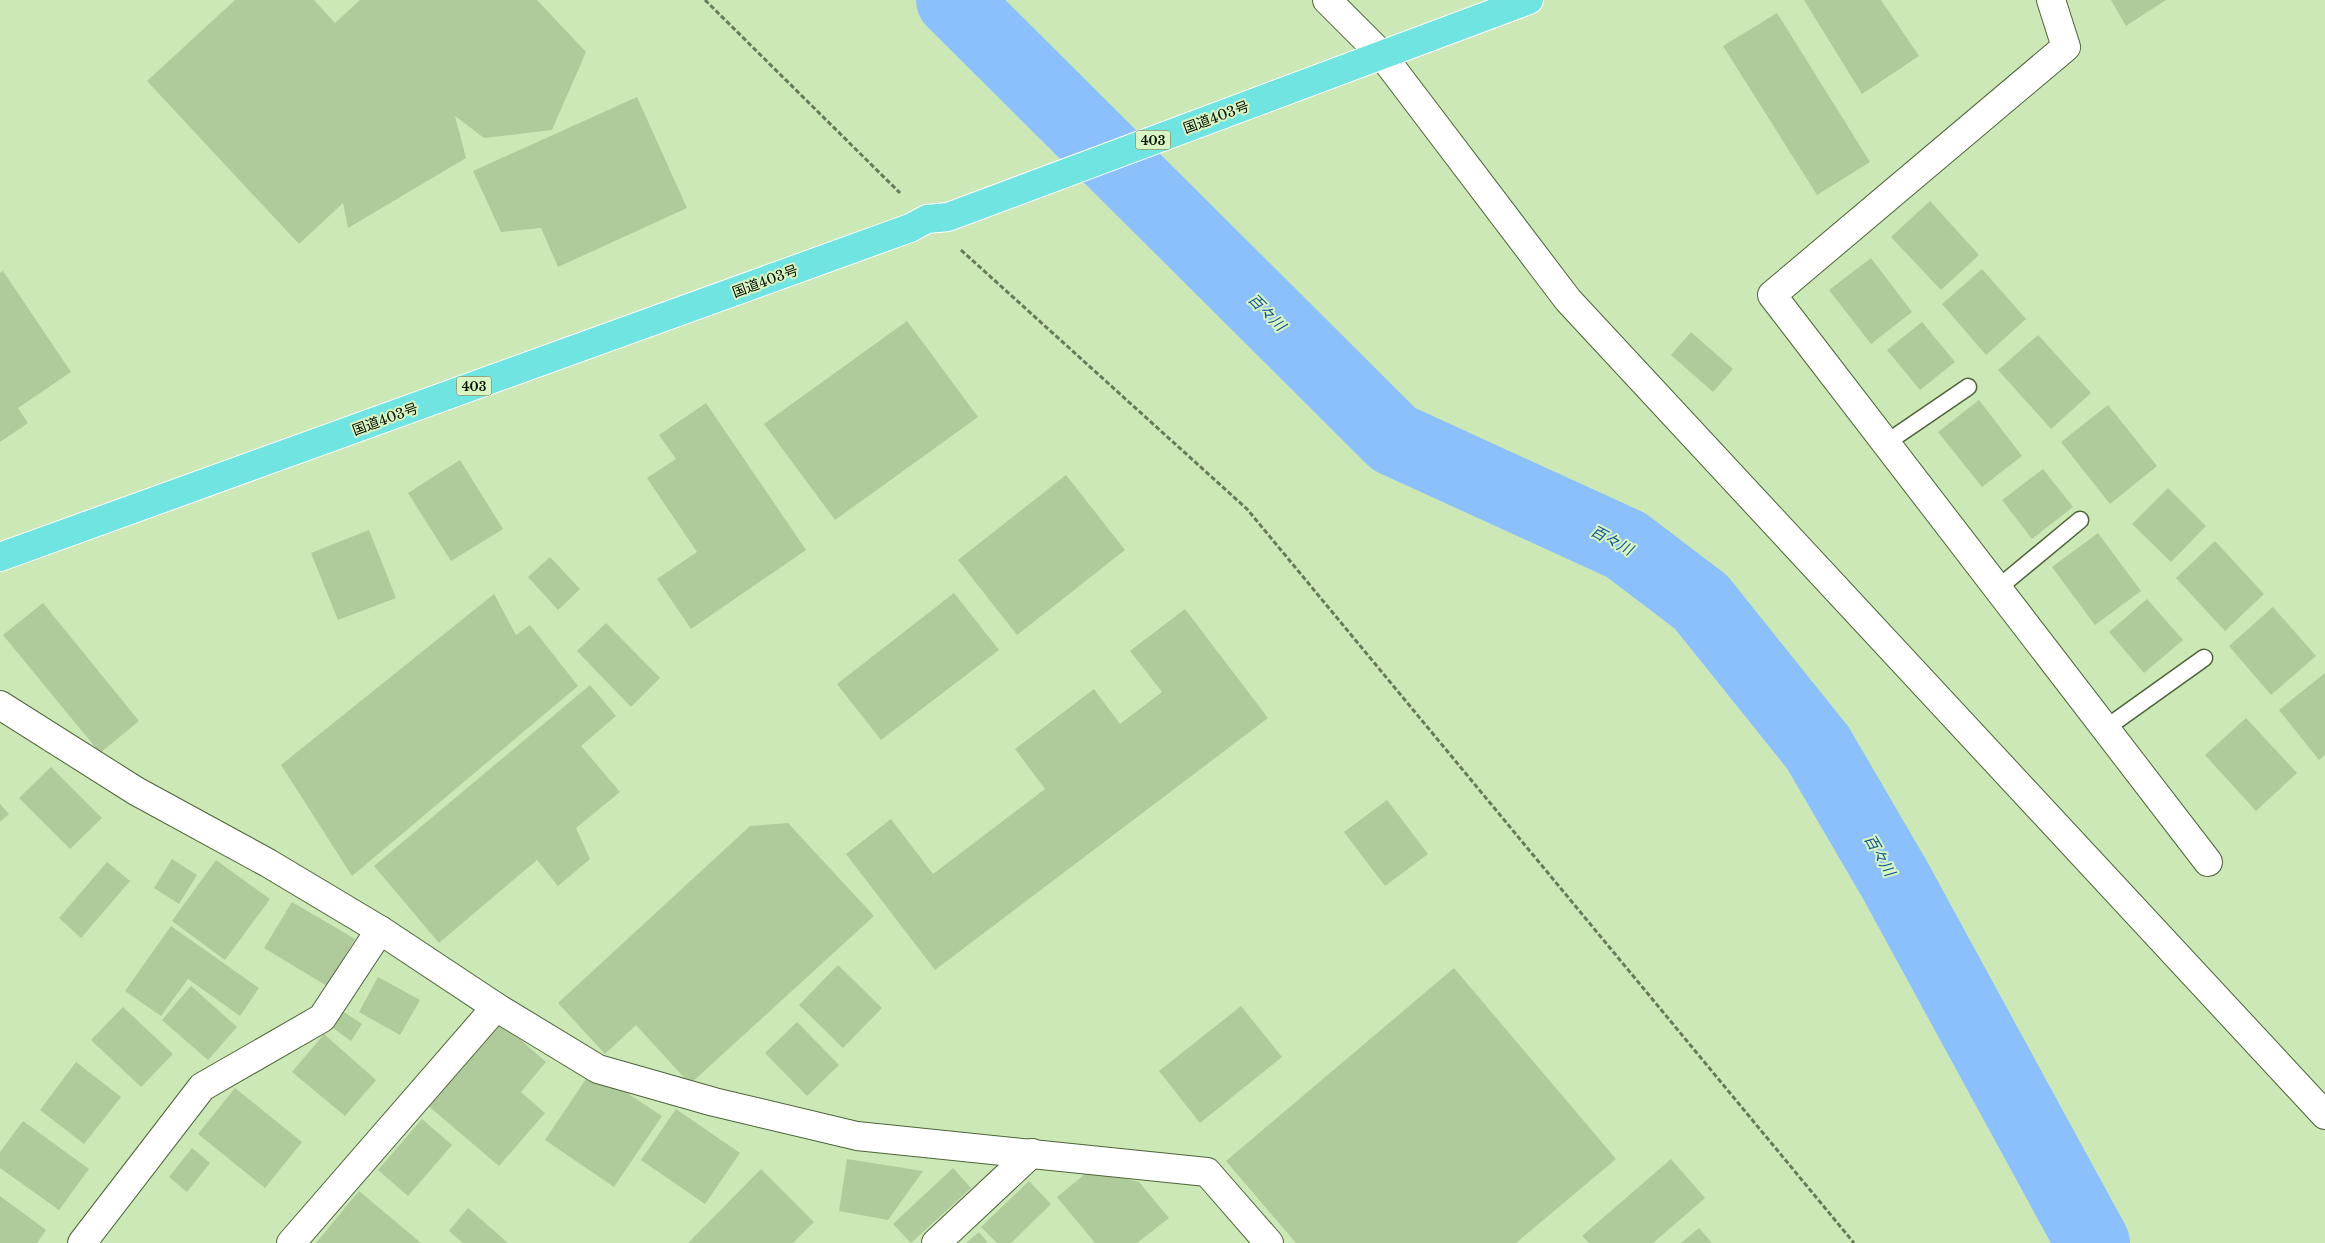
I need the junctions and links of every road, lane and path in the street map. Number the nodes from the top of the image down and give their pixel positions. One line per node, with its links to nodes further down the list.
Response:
1 (705, 0): 6 (path)
2 (1327, 0): 5 (street)
3 (1528, 0): 5 (highway, 国道403号 / 403)
4 (2051, 0): 8 (street)
5 (1370, 59): 6 (highway, 国道403号 / 403); 18 (street)
6 (937, 218): 10 (highway, 国道403号 / 403); 24 (path)
7 (1968, 387): 8 (lane)
8 (1886, 443): 11 (street)
9 (2080, 520): 11 (lane)
10 (0, 557)
11 (1998, 588): 14 (street)
12 (2204, 658): 14 (lane)
13 (0, 705): 16 (street)
14 (2106, 728): 15 (street)
15 (2208, 862)
16 (380, 930): 17 (street); 20 (street)
17 (496, 1006): 19 (street); 21 (street)
18 (2325, 1115)
19 (1032, 1153): 22 (street); 23 (street)
20 (82, 1243)
21 (291, 1243)
22 (936, 1243)
23 (1269, 1243)
24 (1854, 1243)

